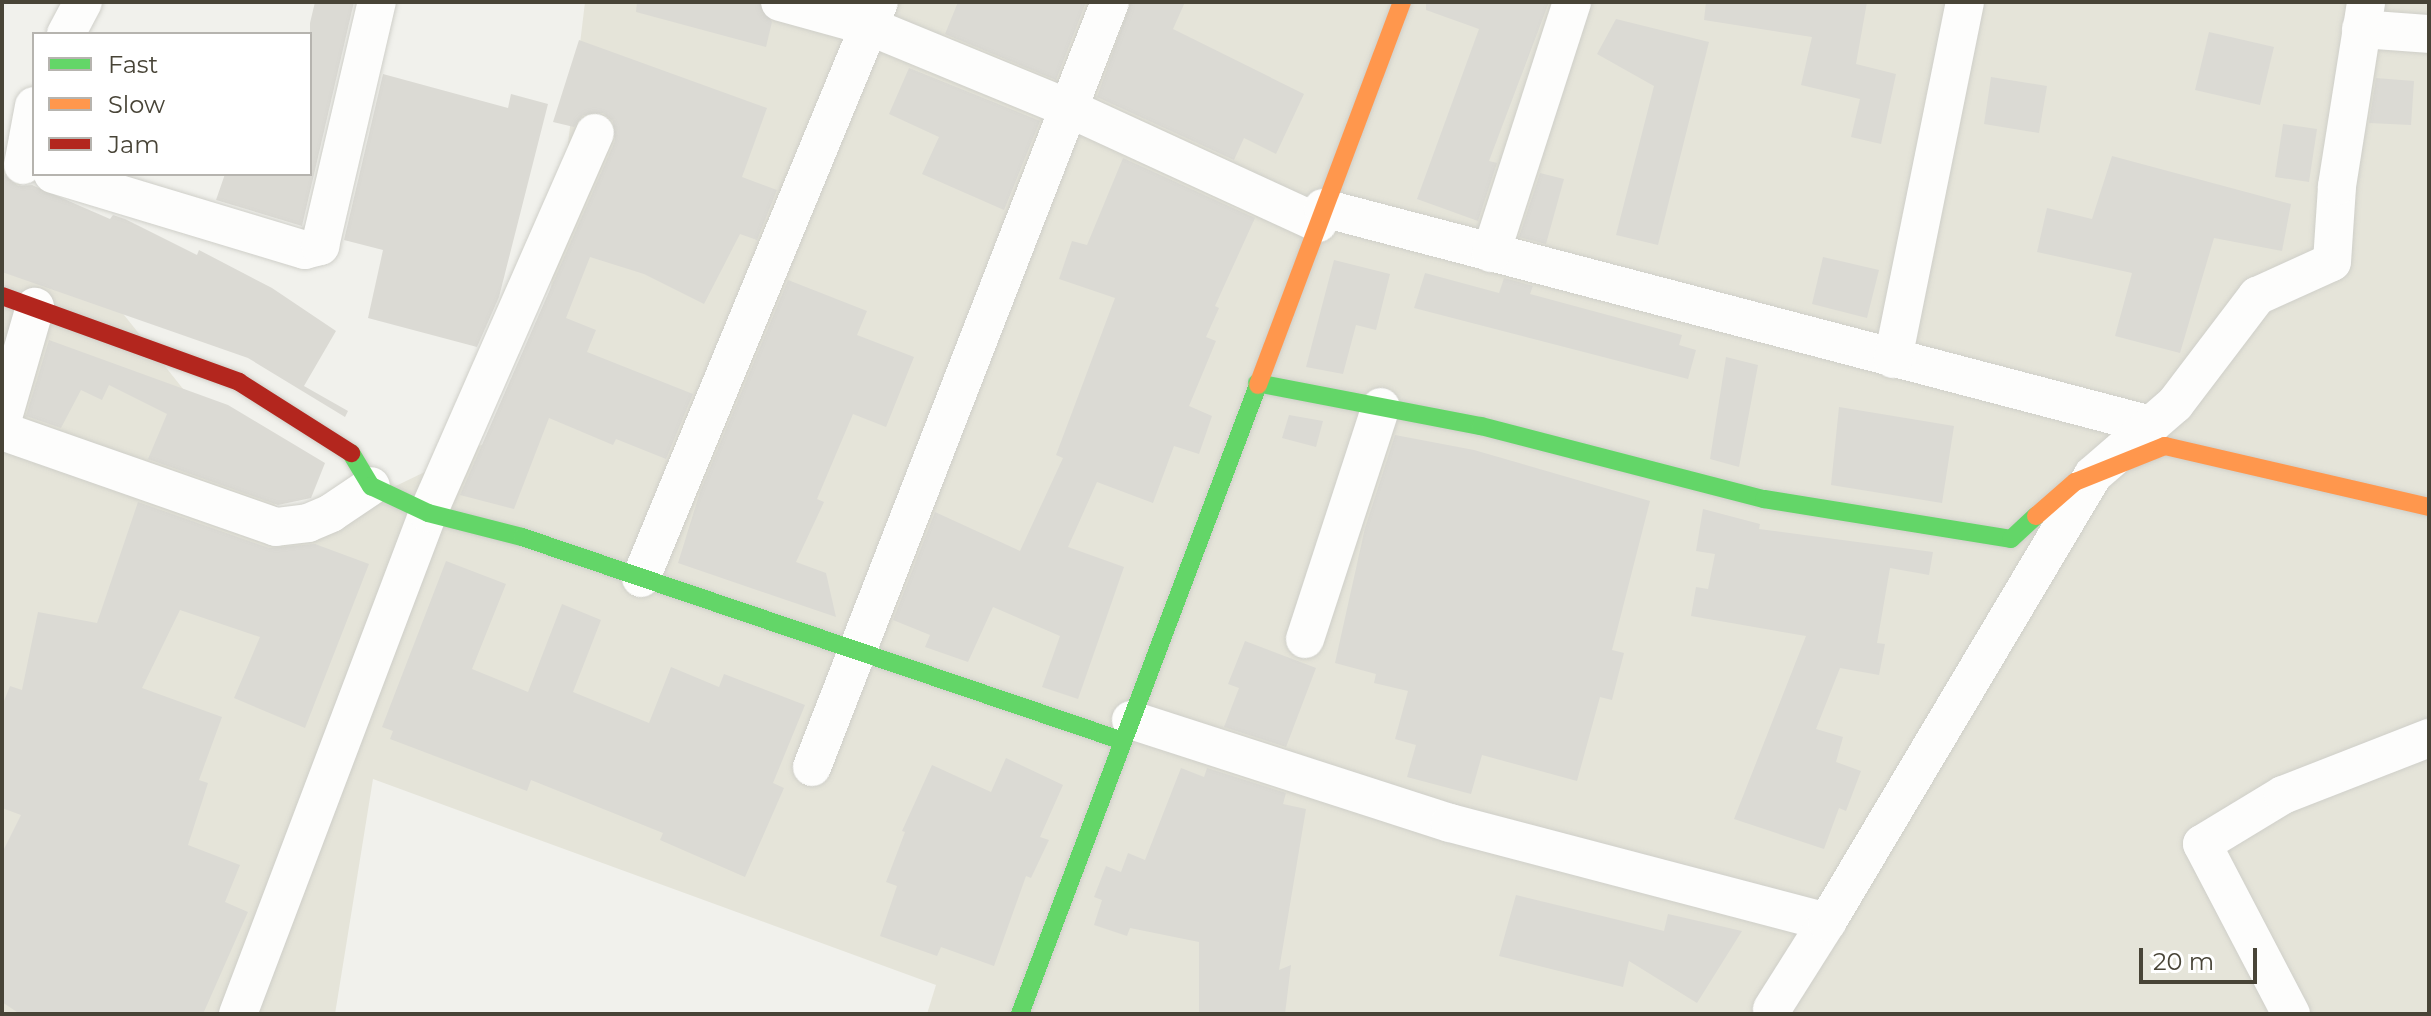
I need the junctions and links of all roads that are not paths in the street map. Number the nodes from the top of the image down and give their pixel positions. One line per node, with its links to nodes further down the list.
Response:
1 (83, 2): 10 (street)
2 (377, 2): 16 (street)
3 (780, 2): 8 (street)
4 (1110, 2): 12 (street)
5 (1402, 2): 17 (street)
6 (1572, 2): 18 (street)
7 (1965, 2): 20 (street)
8 (875, 15): 12 (street); 30 (street)
9 (2364, 16): 11 (street); 24 (street)
10 (67, 32)
11 (2429, 34)
12 (1070, 109): 17 (street); 32 (street)
13 (32, 126): 15 (street)
14 (595, 133): 29 (street)
15 (28, 166)
16 (61, 176)
17 (1320, 216): 18 (street); 21 (street)
18 (1491, 253): 20 (street)
19 (18, 302): 23 (street); 27 (street)
20 (1893, 359): 24 (street)
21 (1257, 383): 22 (street); 33 (street)
22 (1381, 407): 26 (street); 31 (street)
23 (2, 421)
24 (2151, 425): 26 (street)
25 (2, 431): 27 (street)
26 (2093, 475): 28 (street); 36 (street)
27 (371, 486): 29 (street)
28 (2429, 507)
29 (428, 513): 30 (street); 38 (street)
30 (641, 578): 32 (street)
31 (1305, 639)
32 (855, 651): 33 (street); 35 (street)
33 (1127, 731): 36 (street); 39 (street)
34 (2429, 738): 40 (street)
35 (812, 767)
36 (1827, 922): 37 (street)
37 (1778, 1012)
38 (238, 1014)
39 (1020, 1014)
40 (2291, 1014)

